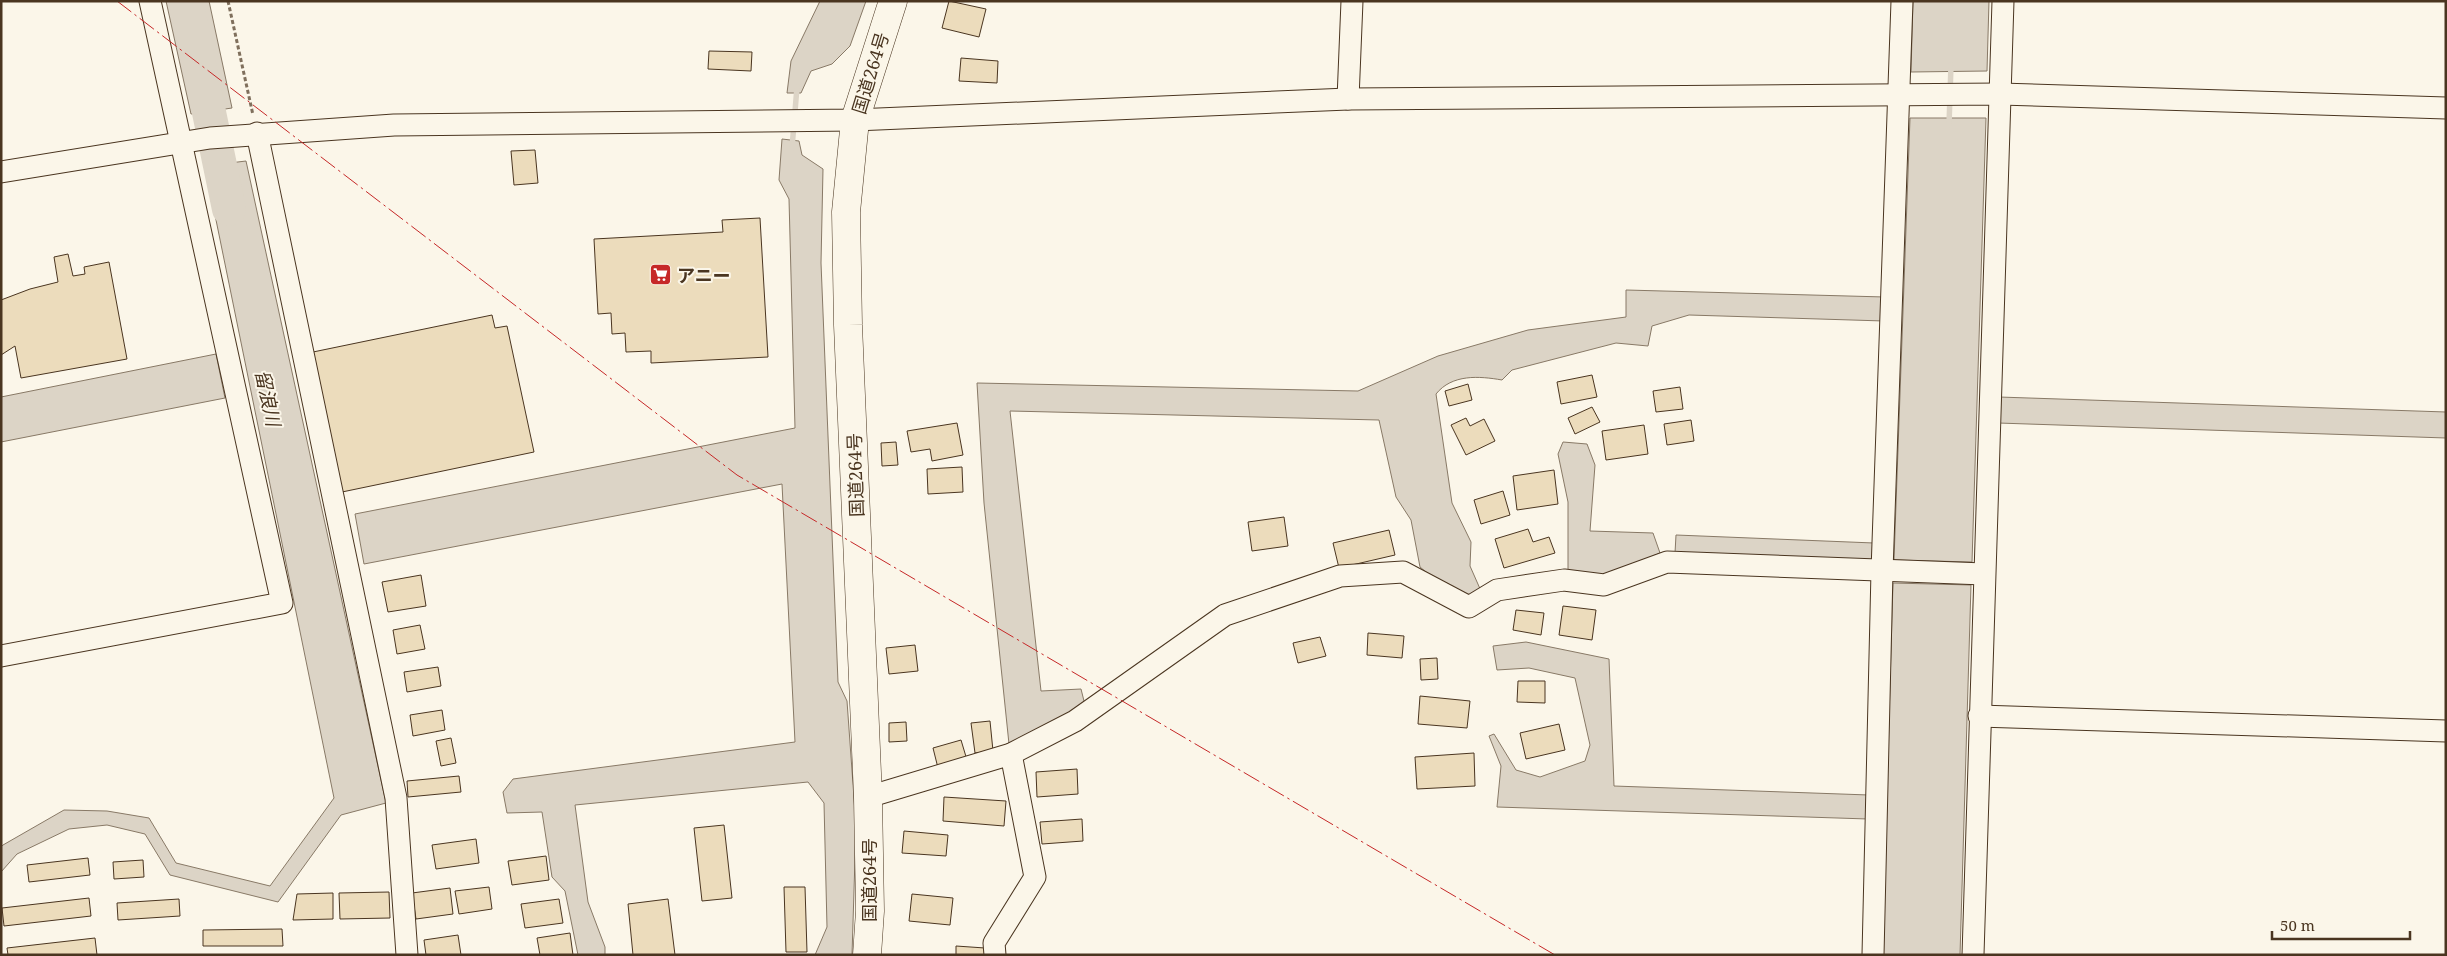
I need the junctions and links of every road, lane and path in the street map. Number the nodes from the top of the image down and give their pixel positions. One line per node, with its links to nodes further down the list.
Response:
1 (150, 1): 13 (street)
2 (228, 1): 12 (path)
3 (893, 1): 11 (highway, 国道264号)
4 (1352, 1): 9 (street)
5 (1902, 1): 8 (street)
6 (2003, 1): 7 (street)
7 (2000, 94): 8 (street); 10 (street); 16 (street)
8 (1900, 95): 9 (street); 15 (street)
9 (1348, 99): 11 (street)
10 (2446, 108)
11 (855, 120): 12 (street); 21 (highway, 国道264号)
12 (257, 134): 13 (street); 22 (street)
13 (180, 142): 14 (street); 17 (street)
14 (1, 172)
15 (1882, 571): 16 (street); 20 (street); 25 (street)
16 (1984, 574): 18 (street)
17 (1, 656)
18 (1979, 716): 19 (street); 26 (street)
19 (2446, 731)
20 (1011, 754): 21 (street); 24 (street)
21 (868, 796): 23 (highway, 国道264号)
22 (407, 955)
23 (866, 955)
24 (996, 955)
25 (1873, 955)
26 (1973, 955)

